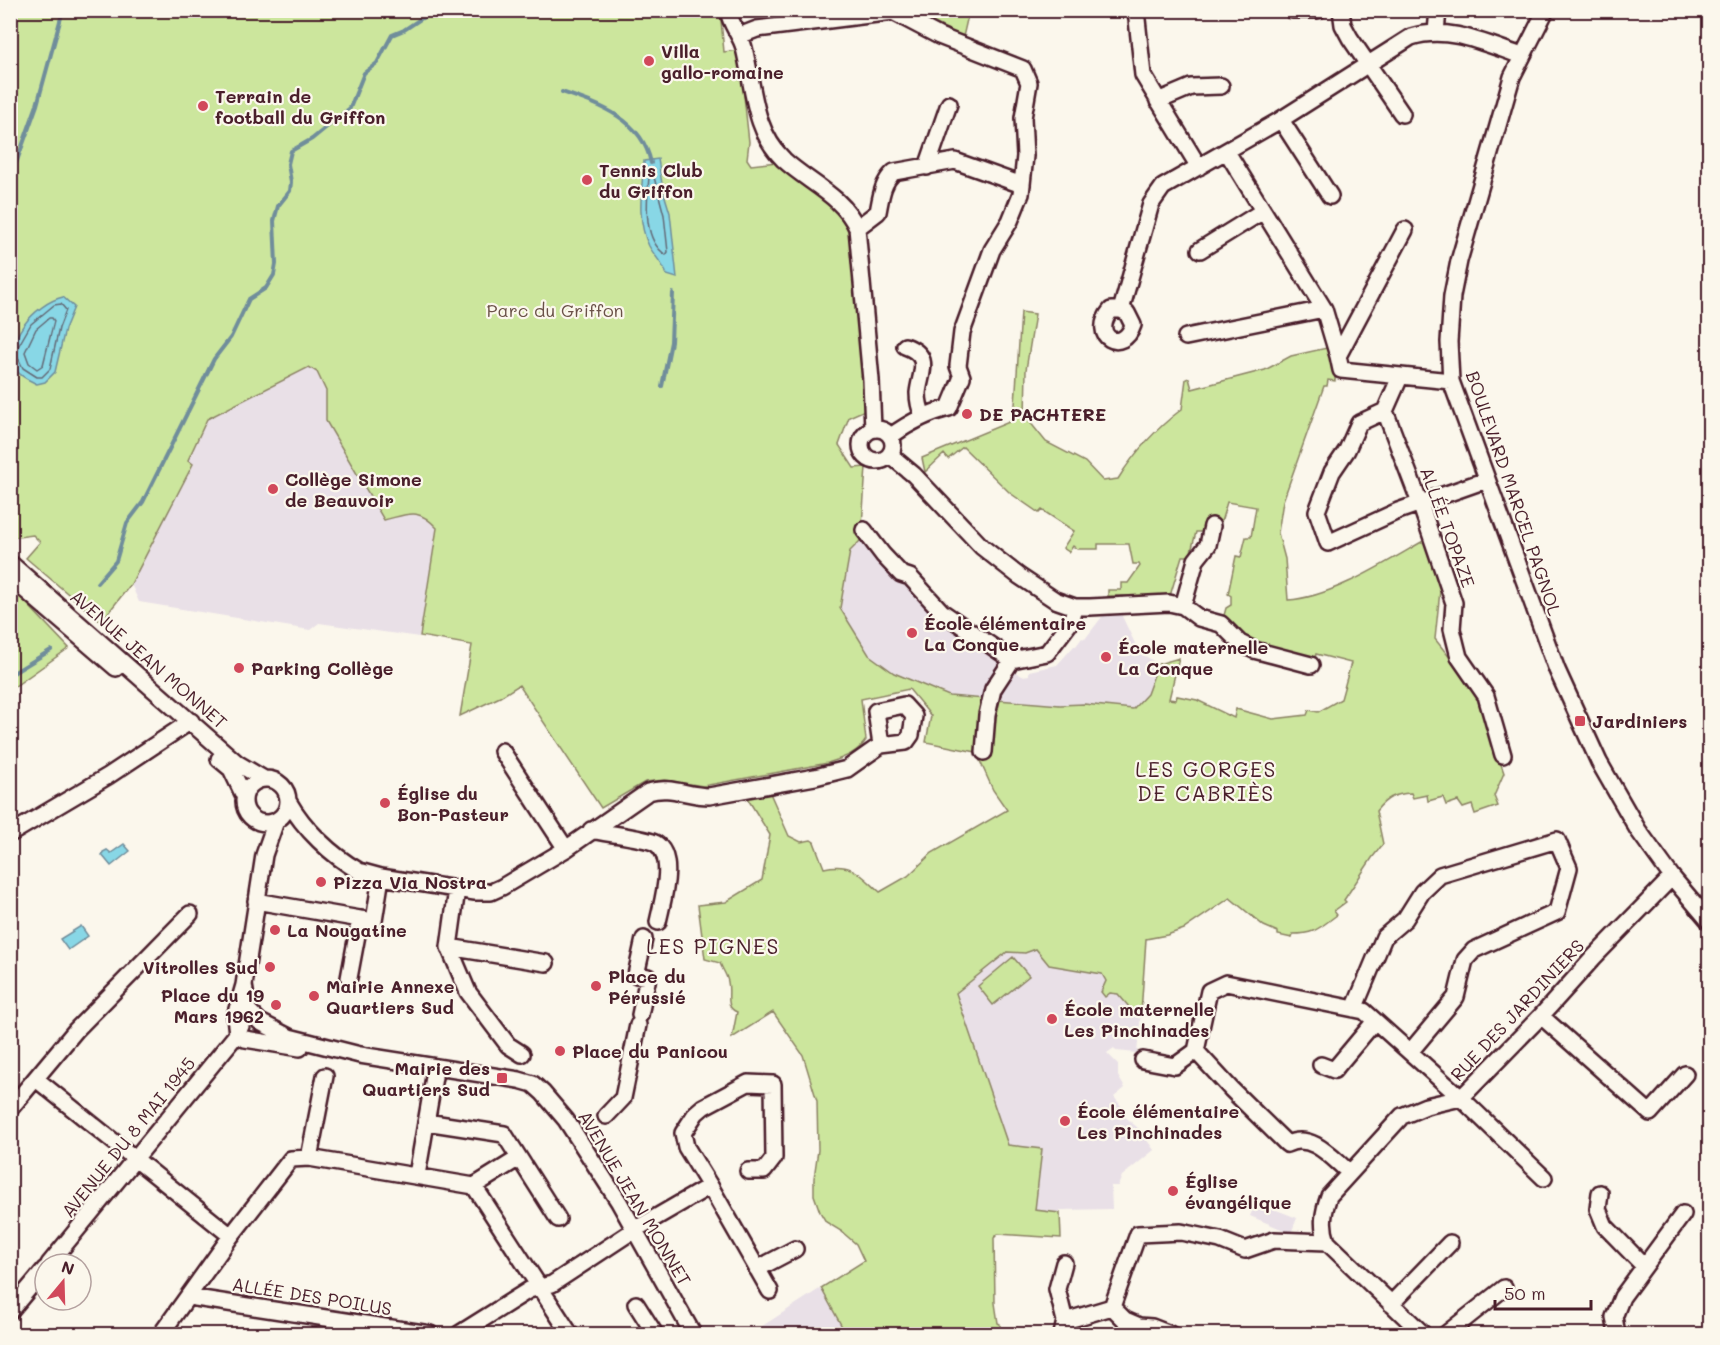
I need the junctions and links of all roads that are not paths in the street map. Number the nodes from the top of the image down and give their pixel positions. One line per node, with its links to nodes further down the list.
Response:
1 (728, 10): 9 (street)
2 (1136, 10): 13 (street)
3 (1292, 10): 4 (street)
4 (1318, 10)
5 (1341, 10): 11 (street)
6 (1438, 10): 8 (street)
7 (1546, 10): 10 (street, BOULEVARD MARCEL PAGNOL)
8 (1436, 32): 10 (street); 11 (street)
9 (739, 36): 20 (street); 23 (street)
10 (1522, 56): 32 (street, BOULEVARD MARCEL PAGNOL)
11 (1368, 63): 15 (street); 16 (street)
12 (1221, 86): 13 (street)
13 (1158, 100): 19 (street)
14 (949, 104): 18 (street)
15 (1402, 114)
16 (1281, 120): 17 (street); 21 (street)
17 (1227, 152): 19 (street); 22 (street)
18 (927, 167): 20 (street); 23 (street)
19 (1199, 167): 27 (street)
20 (1022, 186): 34 (street)
21 (1329, 196)
22 (1263, 211): 25 (street); 26 (street)
23 (858, 228): 35 (street)
24 (1405, 230): 30 (street)
25 (1200, 250)
26 (1324, 309): 28 (street); 30 (street)
27 (1121, 310)
28 (1186, 337)
29 (905, 346): 34 (street)
30 (1340, 363): 31 (street)
31 (1400, 376): 32 (street); 33 (street)
32 (1451, 381): 38 (street, BOULEVARD MARCEL PAGNOL)
33 (1385, 411): 39 (street, ALLÉE TOPAZE); 39 (street)
34 (923, 416): 36 (street)
35 (873, 429): 36 (street); 37 (street)
36 (891, 436): 37 (street)
37 (890, 455): 45 (street)
38 (1486, 480): 39 (street); 65 (street, BOULEVARD MARCEL PAGNOL)
39 (1420, 503): 53 (street, ALLÉE TOPAZE)
40 (1212, 526): 44 (street)
41 (864, 530): 47 (street)
42 (10, 563): 46 (street, AVENUE JEAN MONNET)
43 (10, 577): 46 (street, AVENUE JEAN MONNET)
44 (1183, 606): 45 (street); 48 (street)
45 (1075, 607): 47 (street)
46 (72, 624): 49 (street, AVENUE JEAN MONNET)
47 (1012, 660): 52 (street)
48 (1311, 665)
49 (187, 724): 54 (street, AVENUE JEAN MONNET); 55 (street, AVENUE JEAN MONNET); 61 (street)
50 (881, 745): 60 (street)
51 (502, 751): 62 (street)
52 (984, 752)
53 (1503, 755)
54 (264, 779): 55 (street); 56 (street)
55 (244, 796): 59 (street)
56 (288, 801): 57 (street); 58 (street)
57 (278, 820): 58 (street); 59 (street); 63 (street)
58 (299, 820): 64 (street)
59 (256, 821): 63 (street)
60 (591, 830): 62 (street); 70 (street)
61 (10, 834)
62 (566, 849): 66 (street)
63 (264, 855): 67 (street)
64 (381, 877): 66 (street); 69 (street)
65 (1672, 878): 71 (street, BOULEVARD MARCEL PAGNOL); 79 (street, RUE DES JARDINIERS)
66 (457, 889): 73 (street)
67 (256, 901): 69 (street); 76 (street)
68 (190, 914): 92 (street)
69 (360, 919): 75 (street)
70 (658, 922)
71 (1710, 922)
72 (644, 939): 95 (street)
73 (449, 947): 74 (street); 85 (street)
74 (546, 963)
75 (349, 978)
76 (244, 985): 78 (street); 81 (street)
77 (1354, 1009): 80 (street); 83 (street); 84 (street)
78 (248, 1010): 81 (street, AVENUE DU 8 MAI 1945); 82 (street, AVENUE JEAN MONNET)
79 (1541, 1016): 89 (street); 93 (street, RUE DES JARDINIERS)
80 (1375, 1021): 84 (street); 88 (street)
81 (237, 1034): 82 (street); 86 (street, AVENUE JEAN MONNET); 99 (street, AVENUE DU 8 MAI 1945)
82 (289, 1037): 86 (street, AVENUE JEAN MONNET)
83 (1196, 1051): 87 (street); 101 (street)
84 (1410, 1052): 93 (street)
85 (522, 1054)
86 (360, 1055): 109 (street, AVENUE JEAN MONNET)
87 (1143, 1060)
88 (1321, 1065)
89 (1685, 1074)
90 (325, 1076): 97 (street)
91 (434, 1077): 96 (street)
92 (36, 1079): 94 (street); 99 (street)
93 (1461, 1098): 101 (street, RUE DES JARDINIERS); 103 (street)
94 (10, 1109)
95 (606, 1116)
96 (426, 1122): 98 (street); 102 (street)
97 (309, 1158): 102 (street); 111 (street)
98 (519, 1158): 104 (street); 108 (street)
99 (136, 1159): 111 (street); 114 (street, AVENUE DU 8 MAI 1945)
100 (747, 1171): 105 (street)
101 (1350, 1173): 110 (street, RUE DES JARDINIERS)
102 (417, 1175): 104 (street)
103 (1544, 1178)
104 (474, 1186): 119 (street)
105 (710, 1186): 109 (street); 117 (street)
106 (1600, 1193): 116 (street)
107 (1683, 1214): 116 (street)
108 (558, 1219)
109 (634, 1230): 119 (street); 133 (street, AVENUE JEAN MONNET)
110 (1324, 1235): 124 (street); 125 (street)
111 (231, 1236): 122 (street)
112 (1450, 1243): 124 (street)
113 (795, 1249): 117 (street)
114 (59, 1252)
115 (1064, 1263): 127 (street)
116 (1644, 1266): 137 (street)
117 (757, 1269): 121 (street)
118 (33, 1283): 126 (street)
119 (540, 1288): 130 (street); 131 (street)
120 (1504, 1288): 136 (street)
121 (770, 1291)
122 (189, 1297): 128 (street); 129 (street, ALLÉE DES POILUS)
123 (636, 1304): 132 (street)
124 (1391, 1304): 135 (street)
125 (1112, 1307): 127 (street); 134 (street)
126 (10, 1311)
127 (1064, 1328)
128 (160, 1335)
129 (430, 1335)
130 (459, 1335)
131 (570, 1335)
132 (655, 1335)
133 (693, 1335)
134 (1170, 1335)
135 (1423, 1335)
136 (1446, 1335)
137 (1617, 1335)

